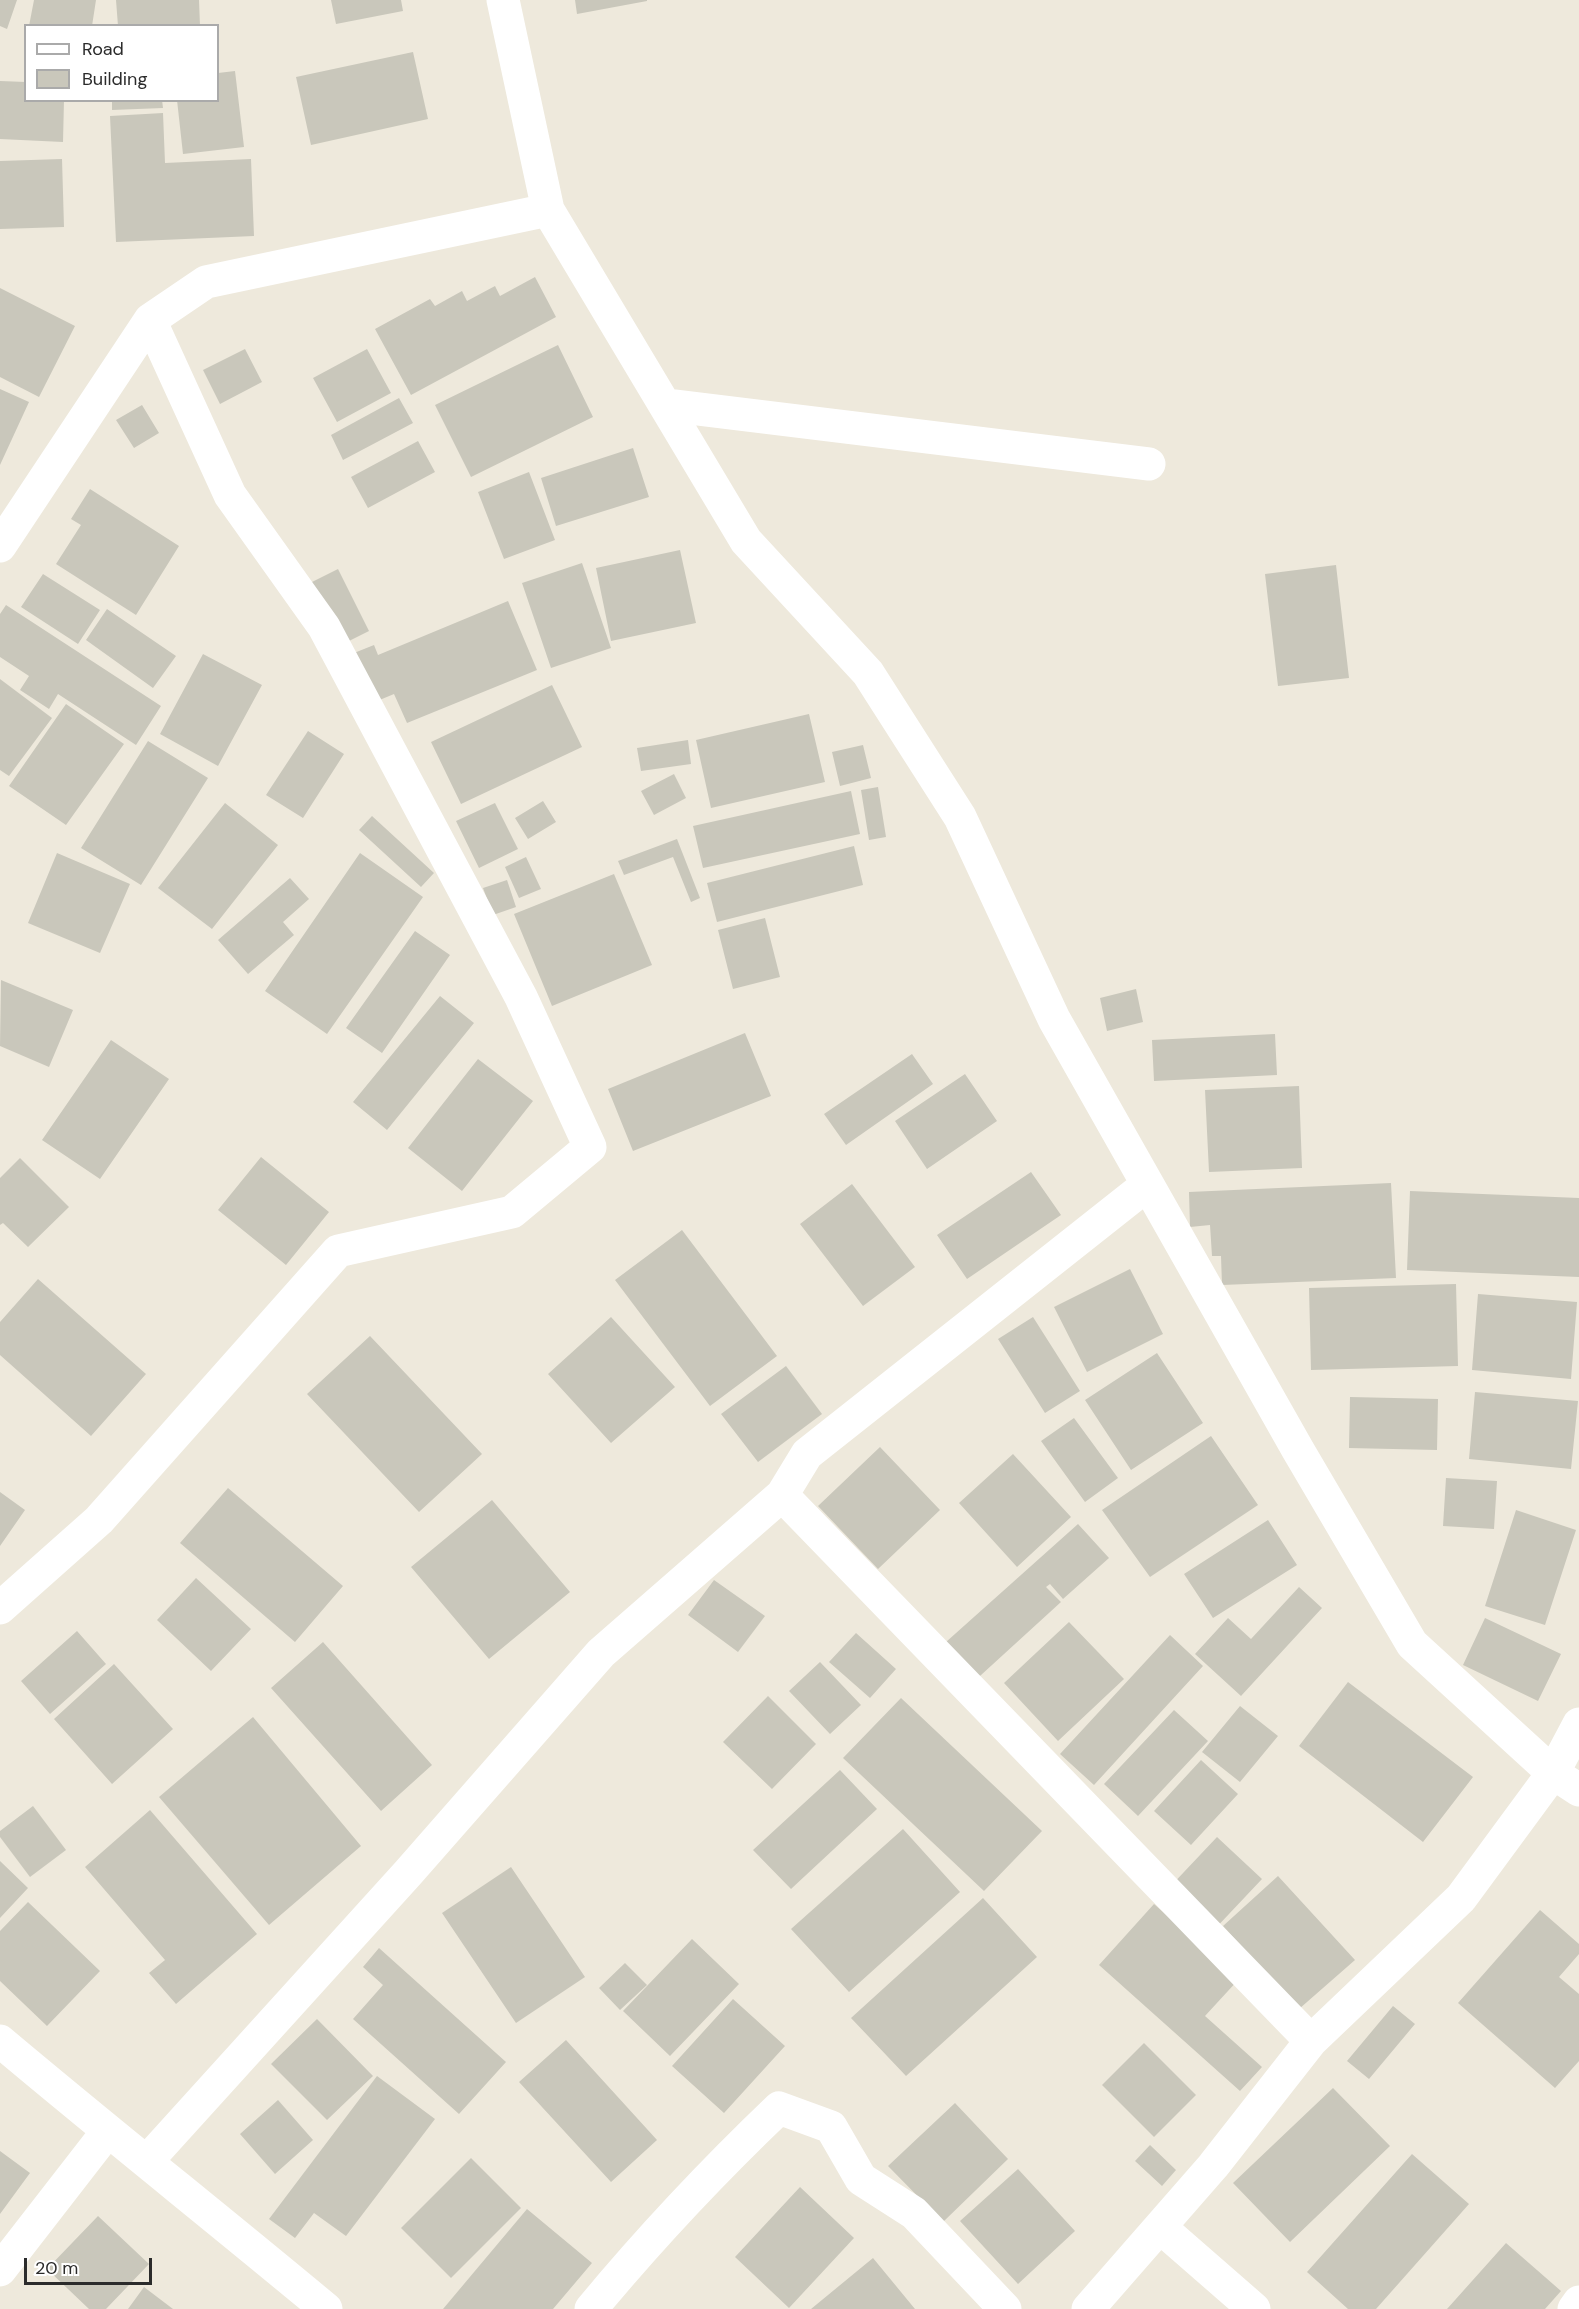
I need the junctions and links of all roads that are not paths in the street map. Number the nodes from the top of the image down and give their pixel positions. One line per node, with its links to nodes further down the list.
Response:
1 (503, 0): 2 (street)
2 (548, 210): 3 (street); 4 (street)
3 (150, 321): 6 (street); 9 (street)
4 (666, 405): 5 (street); 7 (street)
5 (1149, 464)
6 (0, 546)
7 (1147, 1185): 8 (street); 11 (street)
8 (782, 1495): 13 (street); 15 (street)
9 (0, 1608)
10 (1579, 1724): 11 (street)
11 (1566, 1781): 13 (street)
12 (0, 2041): 14 (street)
13 (1311, 2041): 16 (street)
14 (107, 2132): 15 (street); 17 (street)
15 (147, 2161): 19 (street)
16 (1160, 2227): 22 (street); 23 (street)
17 (0, 2270)
18 (1579, 2302): 24 (street)
19 (326, 2309)
20 (591, 2309): 21 (street)
21 (1005, 2309)
22 (1088, 2309)
23 (1254, 2309)
24 (1574, 2309)

